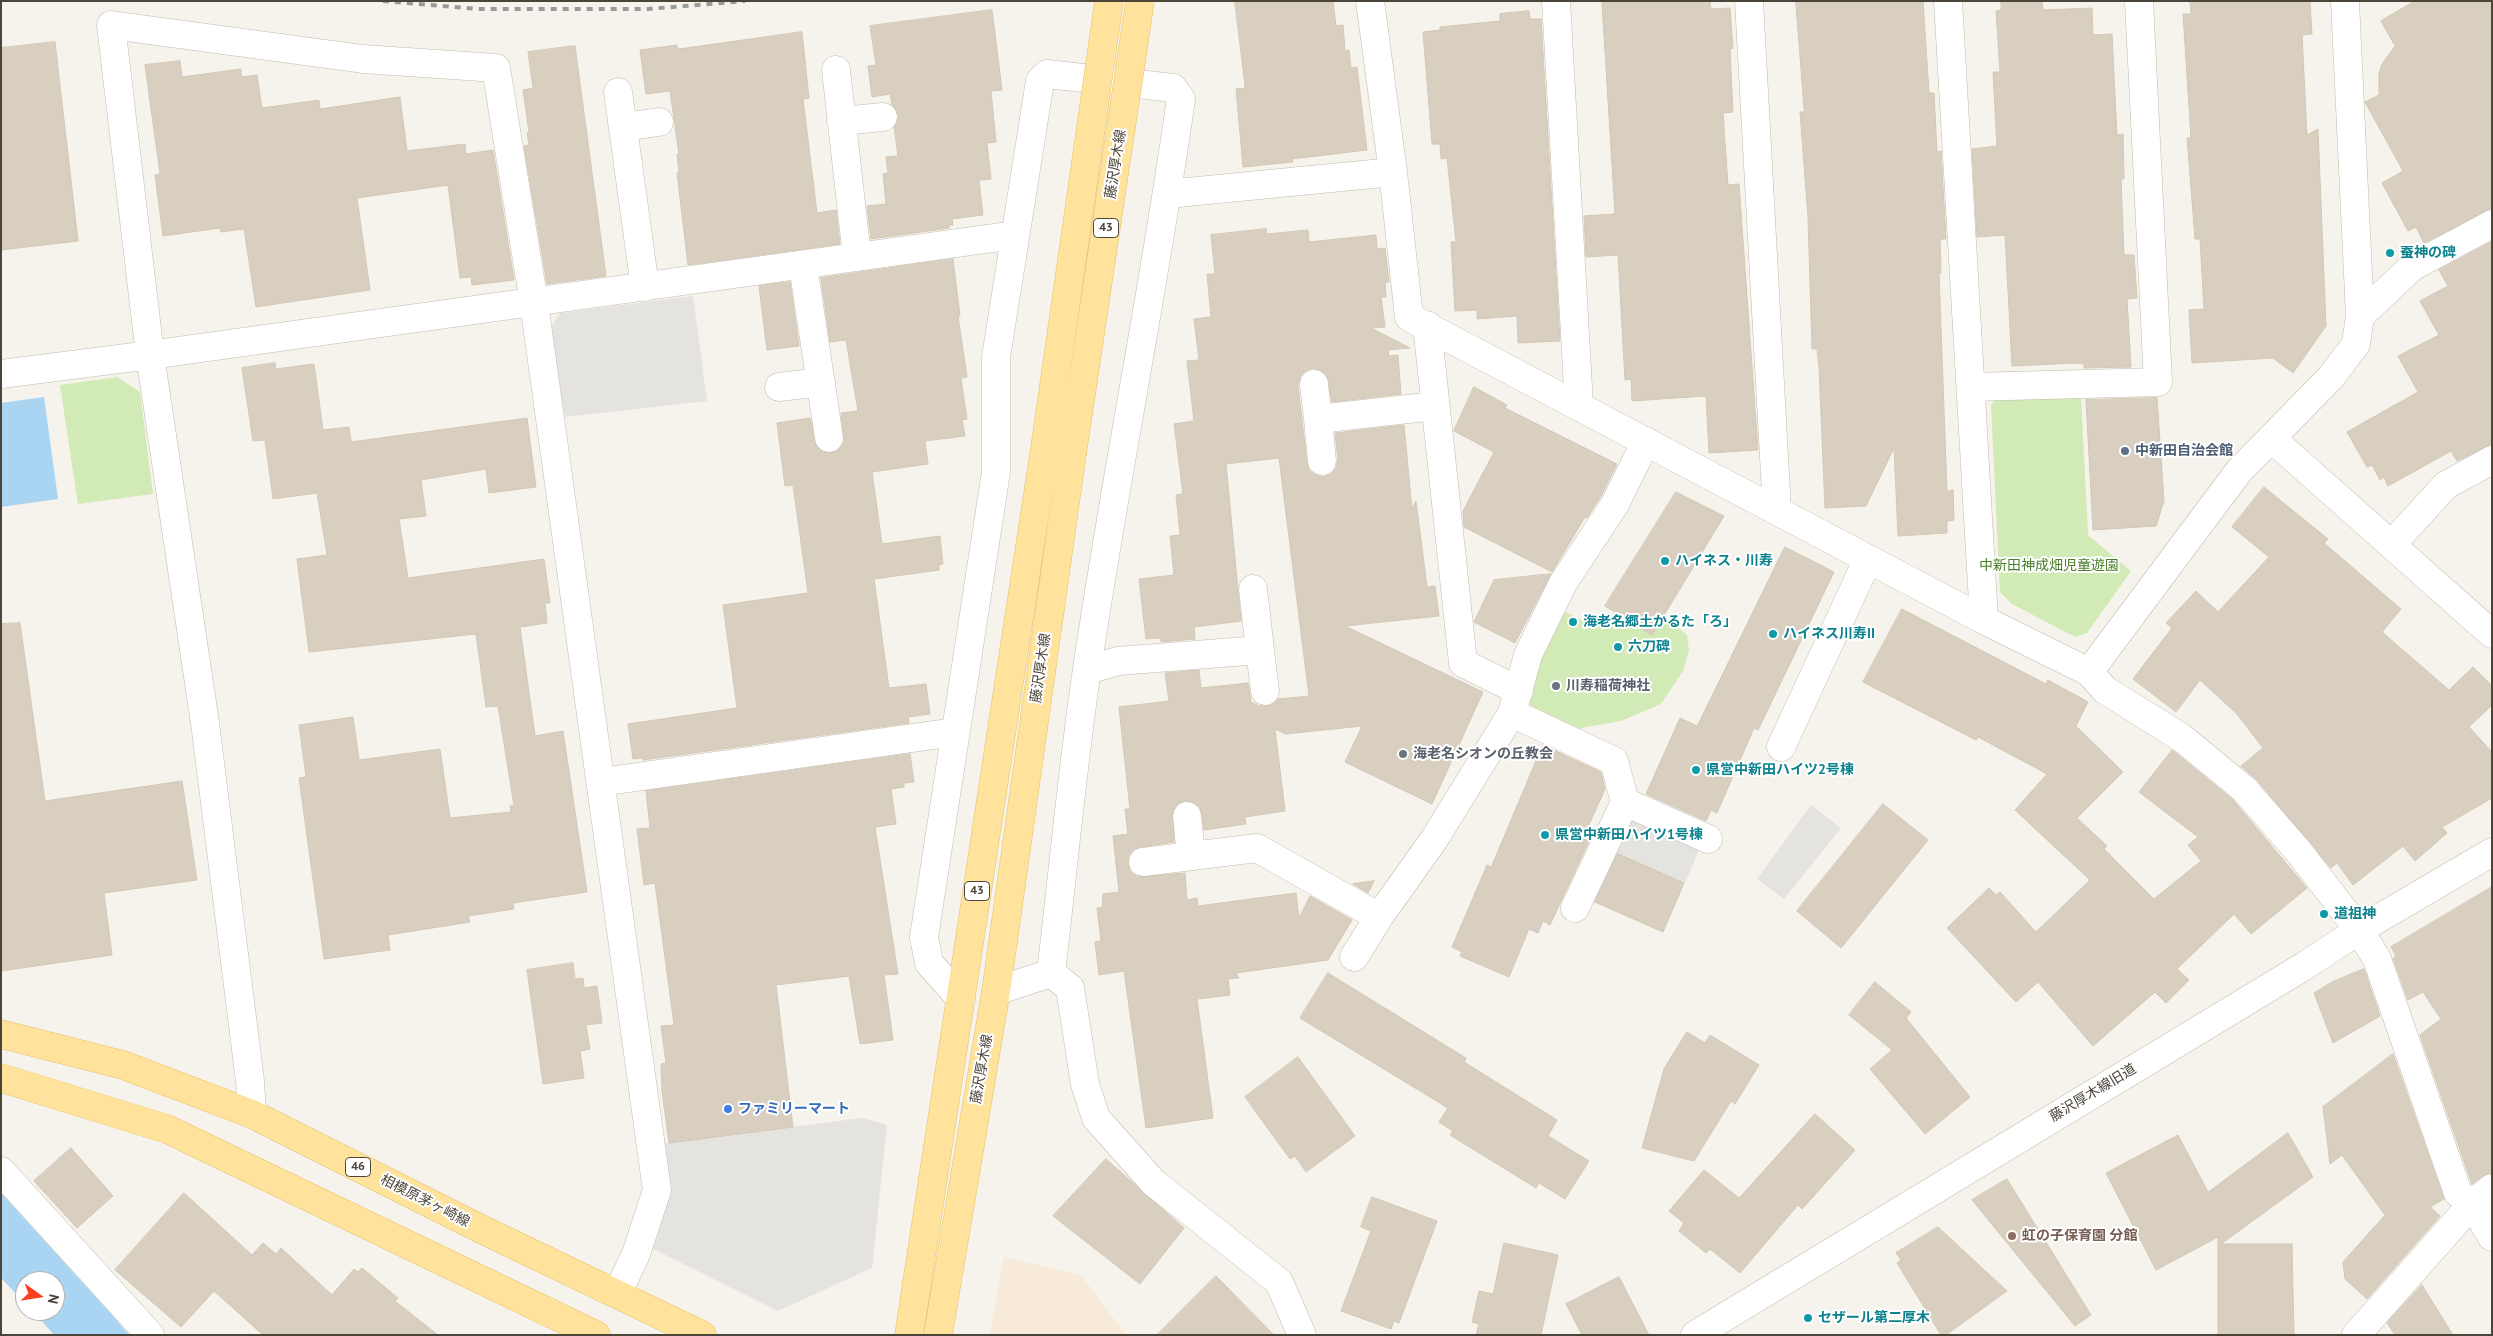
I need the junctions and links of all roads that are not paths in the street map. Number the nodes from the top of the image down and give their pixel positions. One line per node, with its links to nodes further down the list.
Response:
1 (1109, 1): 65 (main road, 藤沢厚木線 / 43, bridge)
2 (1140, 1): 64 (main road, 藤沢厚木線 / 43, bridge)
3 (1370, 1): 15 (street)
4 (1556, 1): 31 (street)
5 (1749, 1): 39 (street)
6 (1948, 1): 30 (street)
7 (2139, 1): 30 (street)
8 (2345, 1): 23 (street)
9 (836, 70): 12 (street)
10 (618, 92): 14 (street)
11 (883, 117): 12 (street)
12 (841, 120): 19 (street)
13 (659, 122): 14 (street)
14 (623, 128): 21 (street)
15 (1393, 172): 16 (street); 24 (street)
16 (1167, 194): 18 (street); 46 (street)
17 (2492, 224): 23 (street)
18 (1015, 235): 19 (street); 50 (street)
19 (856, 257): 20 (street)
20 (803, 265): 21 (street); 27 (street)
21 (645, 287): 22 (street)
22 (534, 303): 25 (street); 25 (street); 52 (street)
23 (2360, 316): 35 (street)
24 (1427, 325): 31 (street); 32 (street)
25 (150, 355): 26 (street); 68 (street)
26 (1, 374)
27 (820, 382): 29 (street); 34 (street)
28 (1314, 384): 33 (street)
29 (779, 387)
30 (1971, 387): 43 (street)
31 (1579, 405): 36 (street)
32 (1436, 406): 33 (street); 49 (street)
33 (1318, 419): 38 (street)
34 (829, 438)
35 (2271, 438): 40 (street); 47 (street)
36 (1646, 441): 39 (street); 49 (street)
37 (2492, 460): 40 (street)
38 (1322, 461)
39 (1777, 511): 41 (street)
40 (2392, 544): 44 (street)
41 (1868, 559): 43 (street); 51 (street)
42 (1253, 590): 45 (street)
43 (1984, 620): 47 (street)
44 (2492, 634)
45 (1260, 650): 46 (street); 48 (street)
46 (1087, 670): 63 (street)
47 (2089, 672): 61 (street)
48 (1265, 691)
49 (1515, 702): 53 (street); 60 (street)
50 (955, 732): 52 (street); 65 (street)
51 (1781, 747)
52 (602, 782): 72 (street)
53 (1625, 802): 55 (street); 59 (street)
54 (1187, 816): 57 (street)
55 (1708, 839)
56 (2492, 852): 61 (street, 藤沢厚木線旧道)
57 (1191, 856): 58 (street); 60 (street)
58 (1143, 862)
59 (1575, 908)
60 (1379, 917): 62 (street)
61 (2359, 930): 70 (street); 80 (street, 藤沢厚木線旧道)
62 (1354, 957)
63 (1050, 973): 64 (street); 79 (street)
64 (996, 991): 78 (main road, 藤沢厚木線 / 43)
65 (961, 999): 77 (main road, 藤沢厚木線 / 43)
66 (1, 1034): 68 (main road, 相模原茅ヶ崎線 / 46)
67 (1, 1078): 74 (main road)
68 (252, 1114): 72 (main road, 相模原茅ヶ崎線 / 46)
69 (1, 1171): 75 (street)
70 (2482, 1196): 71 (street); 73 (street)
71 (2492, 1238)
72 (617, 1294): 76 (main road, 相模原茅ヶ崎線 / 46)
73 (2365, 1331)
74 (591, 1334)
75 (150, 1335)
76 (702, 1335)
77 (909, 1335)
78 (938, 1335)
79 (1302, 1335)
80 (1695, 1335)

